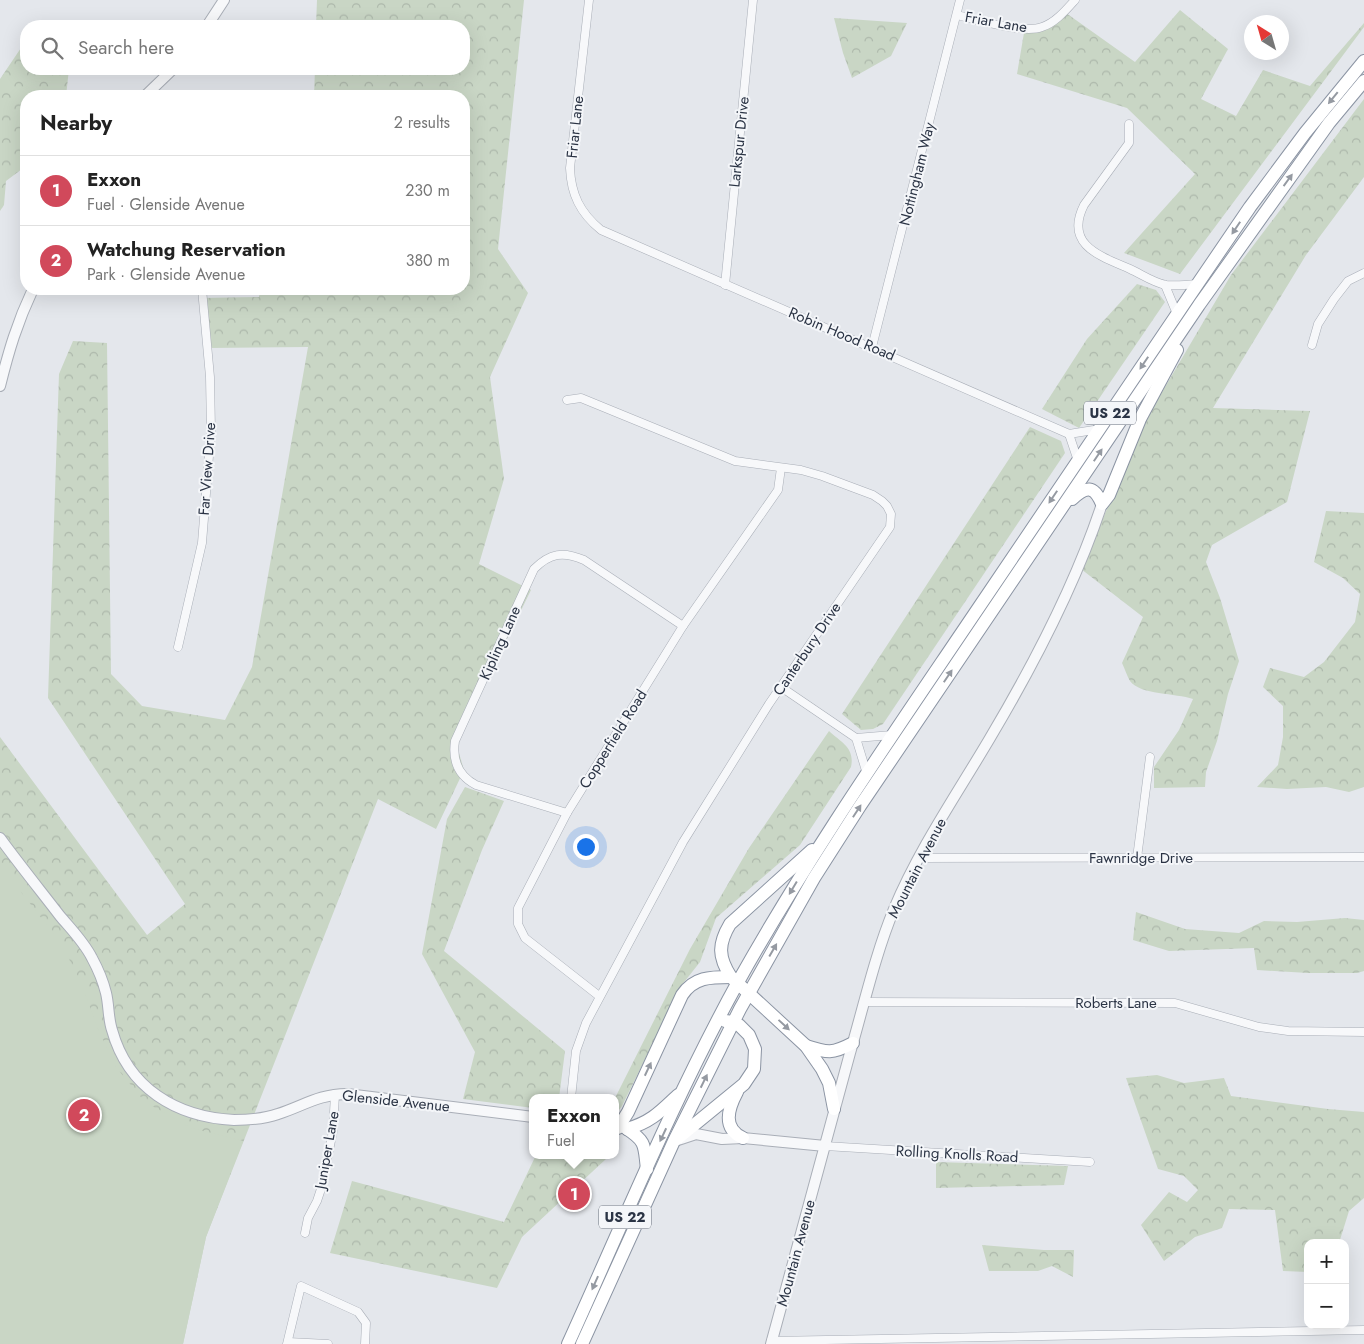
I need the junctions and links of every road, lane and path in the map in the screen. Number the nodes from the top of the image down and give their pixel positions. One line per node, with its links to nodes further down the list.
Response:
1 (224, 0): 7 (street)
2 (589, 0): 13 (street, Friar Lane)
3 (753, 0): 16 (street, Larkspur Drive)
4 (960, 0): 6 (street, Nottingham Way)
5 (1075, 0): 6 (street, Friar Lane)
6 (957, 15): 23 (street, Nottingham Way)
7 (211, 20)
8 (1364, 60): 15 (highway, US 22, one-way to 15)
9 (168, 75): 11 (street)
10 (1364, 81): 20 (highway, US 22, one-way to 10)
11 (155, 90)
12 (1130, 124): 17 (street)
13 (613, 237): 16 (street, Robin Hood Road)
14 (1364, 273): 22 (street)
15 (1197, 284): 17 (street); 21 (highway, US 22)
16 (725, 285): 23 (street, Robin Hood Road)
17 (1165, 285): 21 (street)
18 (30, 295): 24 (street)
19 (203, 295): 33 (street, Far View Drive)
20 (1199, 305): 30 (highway); 31 (highway, US 22, one-way to 20)
21 (1177, 314): 26 (highway, US 22, one-way to 26)
22 (1312, 345)
23 (872, 347): 27 (street, Robin Hood Road)
24 (0, 386)
25 (567, 400): 29 (street, Canterbury Drive)
26 (1100, 429): 27 (street); 28 (highway, US 22)
27 (1069, 434): 28 (street)
28 (1078, 461): 35 (highway, US 22, one-way to 35)
29 (781, 468): 32 (street, Copperfield Road); 34 (street, Canterbury Drive)
30 (1102, 504): 31 (highway); 43 (street, Mountain Avenue)
31 (1063, 508): 46 (highway, US 22, one-way to 31)
32 (683, 626): 39 (street, Copperfield Road); 39 (street, Kipling Lane)
33 (178, 647)
34 (781, 687): 36 (street); 47 (street, Canterbury Drive)
35 (892, 735): 36 (street); 38 (highway, US 22)
36 (856, 738): 38 (street)
37 (1150, 758): 44 (street)
38 (867, 774): 41 (highway, US 22)
39 (567, 813): 47 (street, Copperfield Road)
40 (0, 838): 56 (street, Glenside Avenue)
41 (822, 842): 45 (highway, US 22, one-way to 45); 45 (highway)
42 (1363, 857): 44 (street, Fawnridge Drive)
43 (919, 858): 44 (street, Fawnridge Drive); 48 (street, Mountain Avenue)
44 (1137, 858)
45 (734, 980): 46 (highway); 50 (highway, US 22); 60 (highway, one-way to 45)
46 (748, 992): 49 (highway, US 22); 53 (highway, one-way to 53)
47 (599, 996): 57 (street, Canterbury Drive)
48 (865, 1002): 51 (street, Roberts Lane); 52 (street, Mountain Avenue)
49 (733, 1022): 50 (highway); 54 (highway); 62 (highway, US 22, one-way to 49)
50 (715, 1028): 55 (highway, US 22)
51 (1364, 1032)
52 (853, 1043): 53 (highway); 58 (street, Mountain Avenue)
53 (806, 1046): 58 (highway)
54 (739, 1088): 61 (highway); 62 (highway)
55 (683, 1091): 60 (highway); 65 (highway, US 22, one-way to 65)
56 (335, 1094): 59 (street, Glenside Avenue); 66 (street, Juniper Lane)
57 (571, 1094)
58 (834, 1110): 63 (street, Mountain Avenue)
59 (529, 1116)
60 (620, 1128): 65 (highway)
61 (743, 1138): 62 (street); 63 (street)
62 (674, 1141): 73 (highway, US 22)
63 (825, 1146): 64 (street, Rolling Knolls Road); 69 (street, Mountain Avenue)
64 (1090, 1162)
65 (647, 1169): 72 (highway, US 22, one-way to 72)
66 (305, 1233)
67 (1364, 1330): 69 (street)
68 (288, 1343): 70 (street); 71 (street)
69 (771, 1343)
70 (328, 1344)
71 (365, 1344)
72 (568, 1344)
73 (582, 1344)

